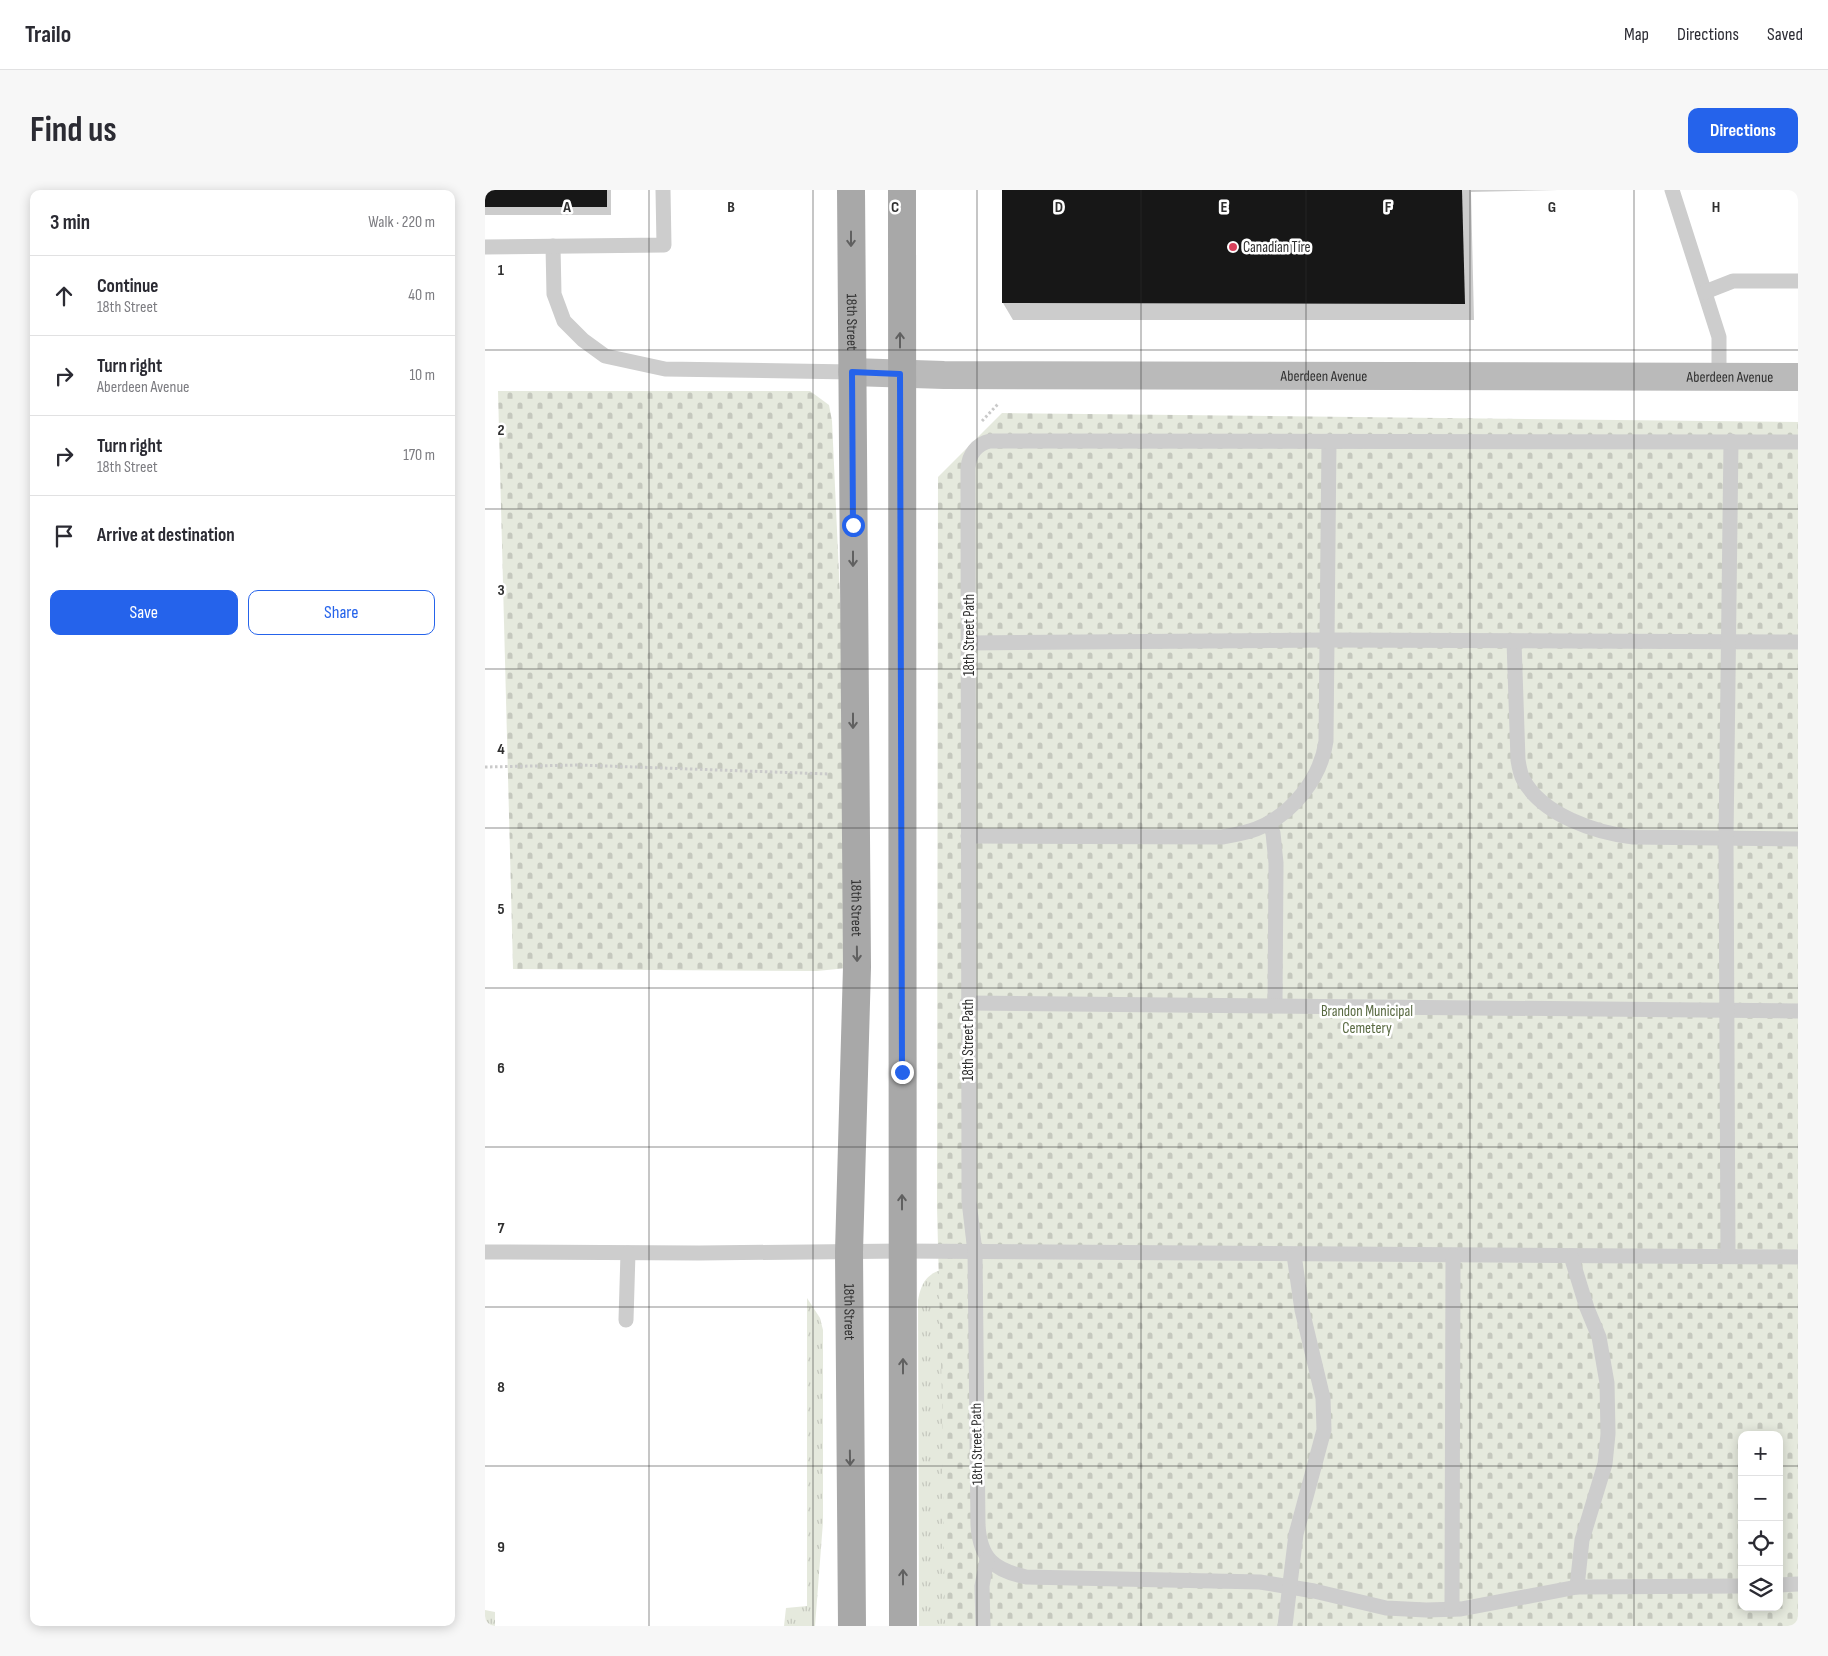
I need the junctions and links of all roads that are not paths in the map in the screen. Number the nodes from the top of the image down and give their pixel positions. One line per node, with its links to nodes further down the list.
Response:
1 (663, 190): 5 (lane)
2 (851, 190): 9 (main road, 18th Street, one-way to 9)
3 (902, 190): 10 (main road, one-way to 3)
4 (1672, 190): 8 (lane)
5 (553, 246): 6 (lane); 9 (lane)
6 (485, 247)
7 (1798, 281): 8 (lane)
8 (1705, 292): 11 (lane)
9 (852, 372): 10 (street, Aberdeen Avenue); 31 (main road, 18th Street, one-way to 31)
10 (900, 374): 11 (street, Aberdeen Avenue); 29 (main road, one-way to 10)
11 (1719, 377): 12 (street, Aberdeen Avenue)
12 (1798, 377)
13 (1329, 441): 14 (lane); 16 (lane); 20 (lane, 18th Street Path)
14 (1731, 441): 15 (lane); 18 (lane)
15 (1798, 442)
16 (1327, 640): 17 (lane); 20 (lane); 21 (lane)
17 (1514, 641): 18 (lane); 23 (lane)
18 (1727, 642): 19 (lane); 23 (lane)
19 (1798, 642)
20 (969, 644): 22 (lane, 18th Street Path)
21 (1269, 822): 22 (lane); 26 (lane)
22 (968, 836): 25 (lane, 18th Street Path)
23 (1726, 839): 24 (lane); 27 (lane)
24 (1798, 839)
25 (967, 1003): 26 (lane); 32 (lane, 18th Street Path)
26 (1275, 1006): 27 (lane)
27 (1726, 1010): 28 (lane); 37 (lane)
28 (1798, 1011)
29 (902, 1251): 31 (lane); 32 (lane); 48 (main road, one-way to 29)
30 (485, 1252): 33 (lane)
31 (849, 1252): 33 (lane); 47 (main road, 18th Street, one-way to 47)
32 (975, 1252): 34 (lane); 40 (lane, 18th Street Path)
33 (628, 1253): 39 (lane)
34 (1294, 1255): 35 (lane); 43 (lane)
35 (1453, 1256): 36 (lane); 46 (lane)
36 (1571, 1256): 37 (lane); 45 (lane)
37 (1728, 1256): 38 (lane)
38 (1798, 1256)
39 (626, 1320)
40 (987, 1559): 43 (lane); 49 (lane, 18th Street Path)
41 (1798, 1584): 42 (lane)
42 (1783, 1585)
43 (1289, 1586): 46 (lane); 50 (lane)
44 (1738, 1586): 45 (lane)
45 (1577, 1587): 46 (lane)
46 (1452, 1609)
47 (852, 1626)
48 (903, 1626)
49 (983, 1626)
50 (1285, 1626)

